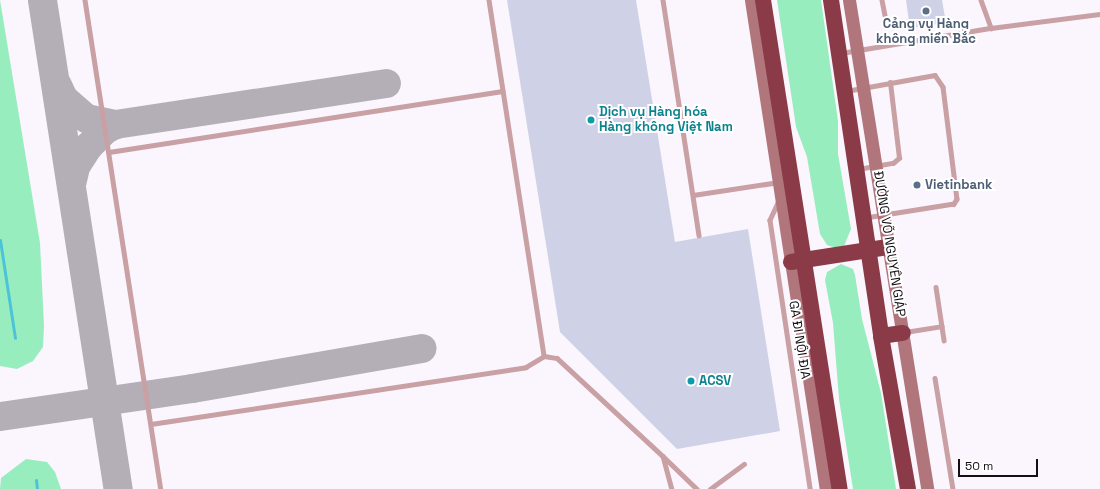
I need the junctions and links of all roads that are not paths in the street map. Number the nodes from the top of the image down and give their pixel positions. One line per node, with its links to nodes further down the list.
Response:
1 (85, 0): 20 (lane)
2 (489, 0): 17 (lane)
3 (663, 0): 25 (lane)
4 (751, 0): 21 (main road)
5 (763, 0): 19 (highway)
6 (831, 0): 14 (highway, ĐƯỜNG VÕ NGUYÊN GIÁP)
7 (849, 0): 13 (main road, ĐƯỜNG VÕ NGUYÊN GIÁP)
8 (882, 0): 11 (lane)
9 (981, 0): 12 (lane)
10 (1100, 14): 12 (lane)
11 (885, 15)
12 (991, 28): 13 (lane)
13 (857, 50): 14 (lane); 16 (main road, ĐƯỜNG VÕ NGUYÊN GIÁP)
14 (839, 54): 18 (highway, ĐƯỜNG VÕ NGUYÊN GIÁP)
15 (890, 83): 16 (lane); 22 (lane); 27 (lane)
16 (863, 88): 18 (lane); 22 (main road, ĐƯỜNG VÕ NGUYÊN GIÁP)
17 (502, 91): 20 (lane); 38 (lane)
18 (845, 91): 23 (highway, ĐƯỜNG VÕ NGUYÊN GIÁP)
19 (782, 126): 21 (main road); 24 (highway)
20 (109, 152): 42 (lane)
21 (776, 156): 24 (main road)
22 (876, 166): 23 (lane); 27 (main road, ĐƯỜNG VÕ NGUYÊN GIÁP)
23 (857, 170): 28 (highway, ĐƯỜNG VÕ NGUYÊN GIÁP)
24 (786, 181): 25 (lane); 26 (main road); 32 (highway)
25 (693, 195): 29 (lane)
26 (782, 196): 32 (main road); 49 (lane, GA ĐI NỘI ĐỊA)
27 (884, 216): 28 (lane); 30 (main road, ĐƯỜNG VÕ NGUYÊN GIÁP)
28 (864, 219): 31 (highway, ĐƯỜNG VÕ NGUYÊN GIÁP)
29 (700, 235)
30 (888, 247): 31 (highway); 35 (main road, ĐƯỜNG VÕ NGUYÊN GIÁP)
31 (869, 250): 32 (highway); 36 (highway, ĐƯỜNG VÕ NGUYÊN GIÁP)
32 (798, 260): 40 (highway); 41 (main road)
33 (936, 287): 34 (lane)
34 (942, 326): 35 (lane); 37 (lane)
35 (903, 332): 36 (highway); 53 (main road, ĐƯỜNG VÕ NGUYÊN GIÁP)
36 (882, 336): 52 (highway, ĐƯỜNG VÕ NGUYÊN GIÁP)
37 (944, 340)
38 (544, 356): 42 (lane); 43 (lane)
39 (935, 378): 54 (lane)
40 (824, 380): 41 (main road); 51 (highway)
41 (812, 397): 50 (main road)
42 (151, 424): 45 (lane)
43 (663, 456): 46 (lane); 47 (lane)
44 (744, 464): 48 (lane)
45 (161, 489)
46 (672, 489)
47 (697, 489)
48 (710, 489)
49 (810, 489)
50 (826, 489)
51 (840, 489)
52 (908, 489)
53 (927, 489)
54 (953, 489)

